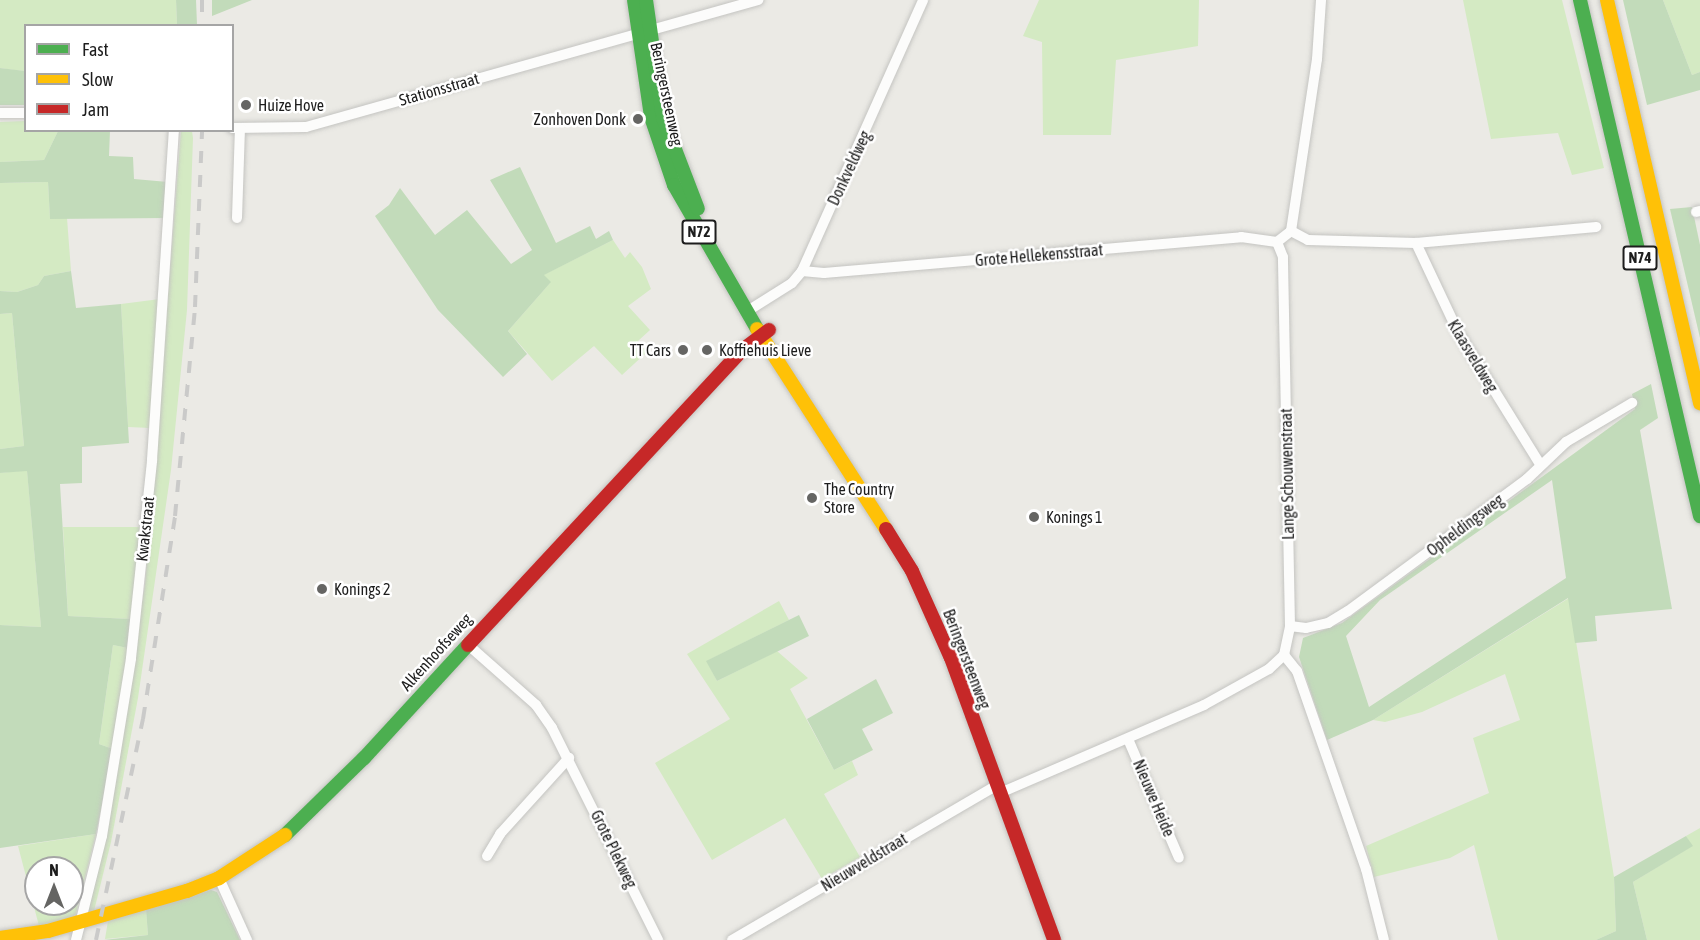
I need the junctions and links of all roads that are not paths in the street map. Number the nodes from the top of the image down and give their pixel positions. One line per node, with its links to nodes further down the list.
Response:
1 (634, 0): 8 (main road, N72)
2 (646, 0): 8 (main road, N72)
3 (758, 0): 8 (street, Stationsstraat)
4 (923, 0): 18 (street, Donkveldweg)
5 (1321, 0): 15 (street)
6 (1580, 0): 24 (main road, N74)
7 (1607, 0): 22 (main road, N74)
8 (644, 32): 11 (street, Stationsstraat); 19 (main road, Beringersteenweg / N72)
9 (0, 113): 10 (street)
10 (24, 113)
11 (236, 128): 13 (street)
12 (174, 132): 34 (street, Kwakstraat)
13 (237, 218)
14 (1596, 227): 17 (street)
15 (1291, 231): 16 (street); 17 (street)
16 (1277, 242): 18 (street, Grote Hellekensstraat); 25 (street, Lange Schouwenstraat)
17 (1416, 243): 23 (street, Klaasveldweg)
18 (802, 271): 19 (street, Donkveldweg)
19 (751, 309): 20 (main road, Beringersteenweg / N72)
20 (765, 333): 26 (main road, Alkenhoofseweg); 30 (main road, Beringersteenweg / N72)
21 (1632, 403): 23 (street, Opheldingsweg)
22 (1700, 403)
23 (1540, 464): 25 (street, Opheldingsweg)
24 (1700, 516)
25 (1290, 626): 27 (street, Lange Schouwenstraat)
26 (466, 643): 29 (street, Grote Plekweg); 33 (main road, Alkenhoofseweg)
27 (1284, 656): 28 (street); 41 (street)
28 (1128, 739): 30 (street); 32 (street, Nieuwe Heide)
29 (569, 758): 31 (street); 38 (street, Grote Plekweg)
30 (998, 789): 39 (street, Nieuwveldstraat); 40 (main road, Beringersteenweg / N72)
31 (487, 856)
32 (1179, 858)
33 (219, 878): 34 (main road, Alkenhoofseweg); 37 (street)
34 (80, 923): 35 (main road, Alkenhoofseweg); 36 (street, Kwakstraat)
35 (0, 938)
36 (76, 940)
37 (247, 940)
38 (658, 940)
39 (732, 940)
40 (1054, 940)
41 (1384, 940)

